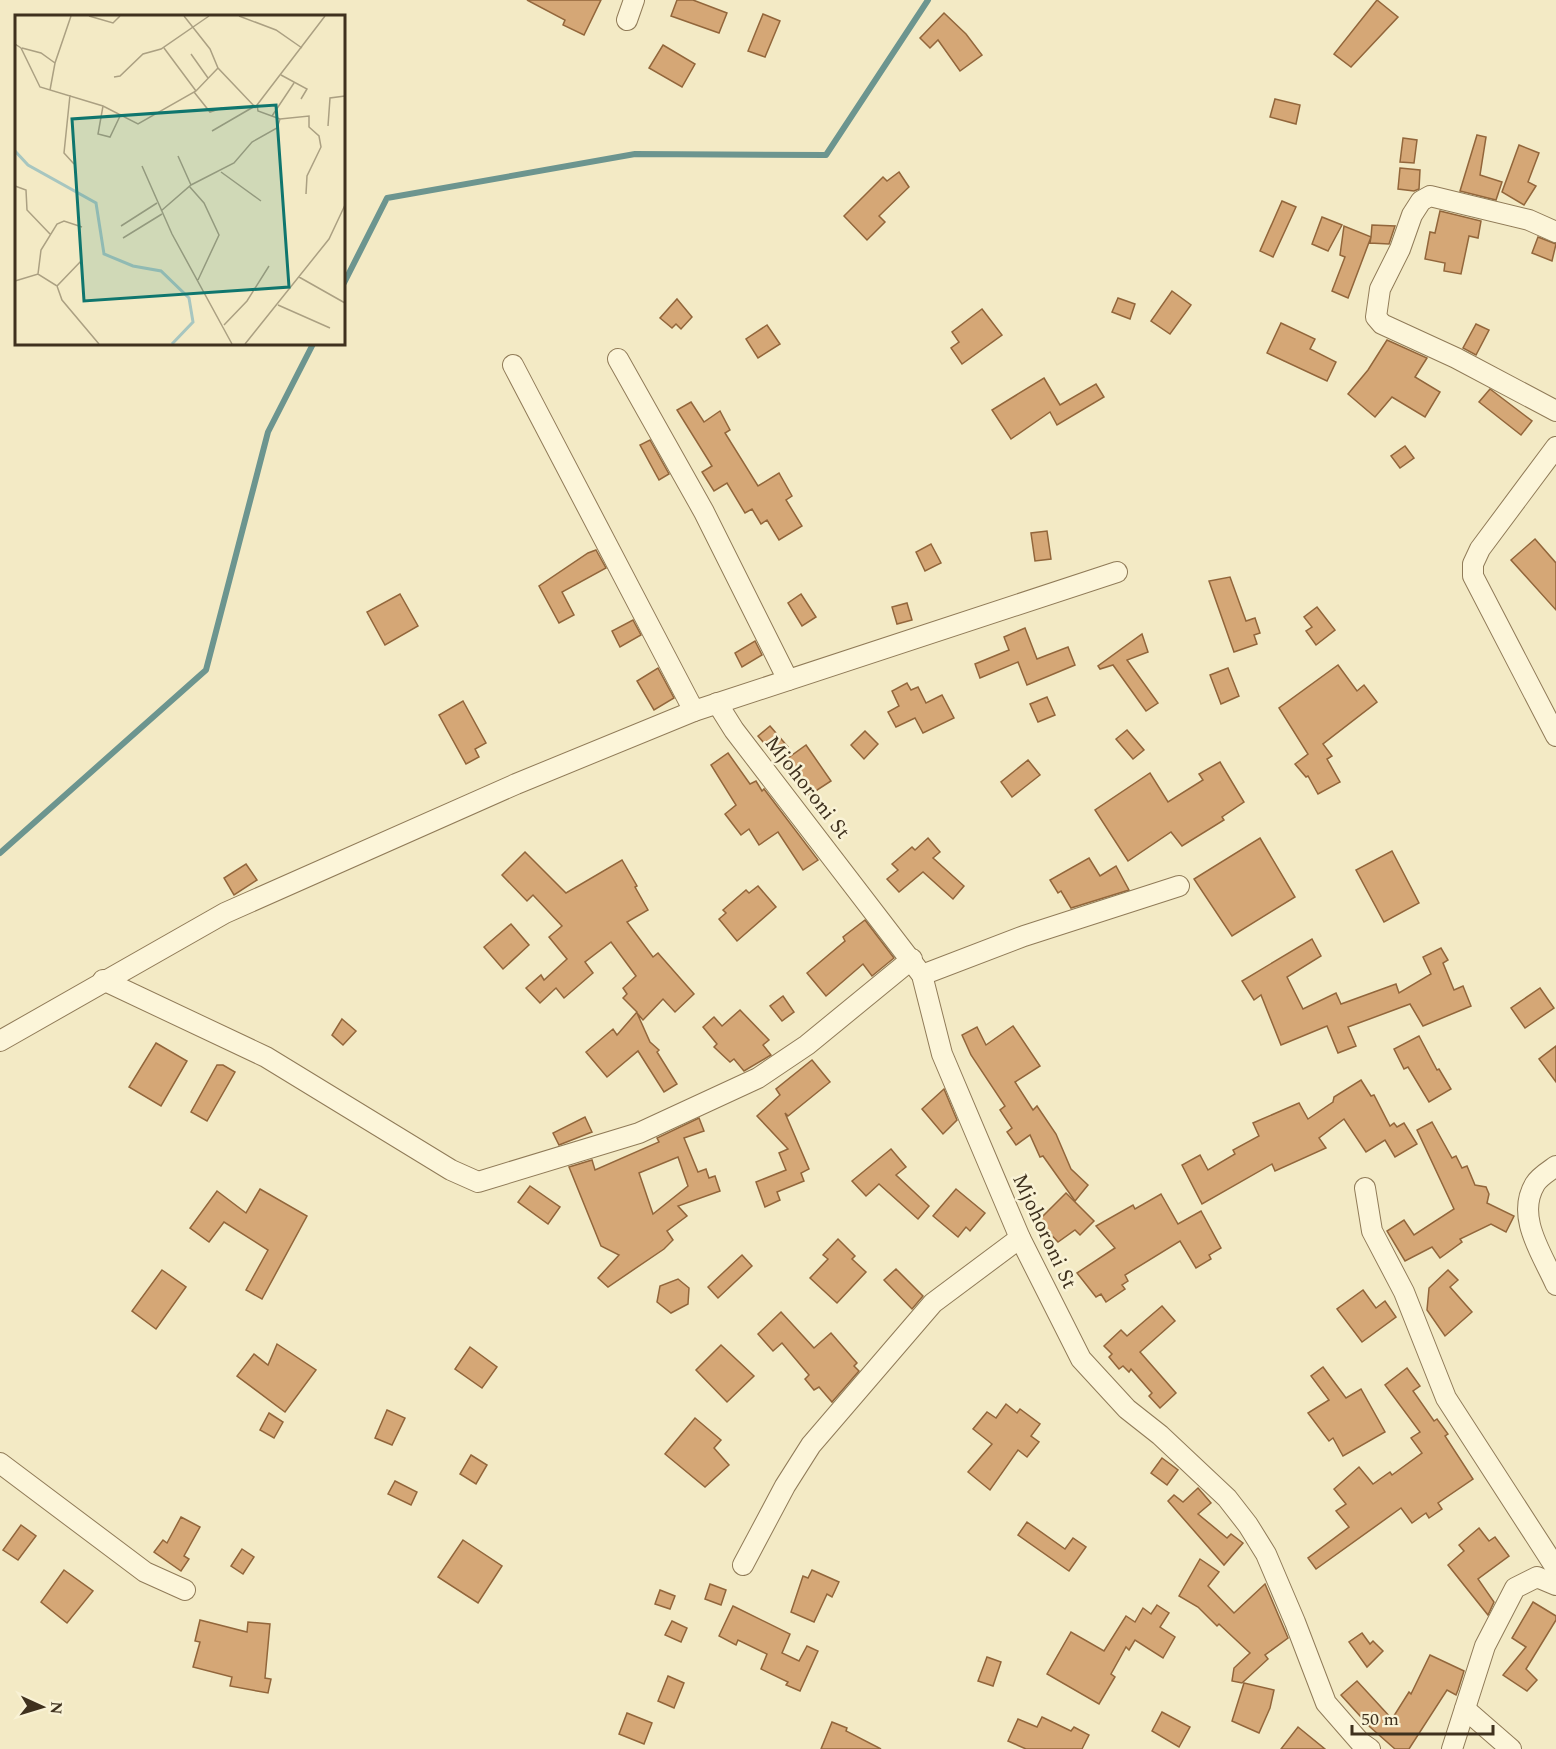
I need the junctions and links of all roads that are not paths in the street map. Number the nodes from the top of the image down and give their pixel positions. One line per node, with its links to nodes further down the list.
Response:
1 (634, 0): 2 (street)
2 (627, 20)
3 (1556, 232): 6 (street)
4 (618, 359): 9 (street)
5 (513, 364): 11 (street)
6 (1556, 411)
7 (1556, 447): 12 (street)
8 (1117, 572): 9 (street)
9 (788, 680): 10 (street)
10 (717, 703): 11 (street); 14 (street, Mjohoroni St)
11 (694, 711): 15 (street)
12 (1556, 736)
13 (1179, 886): 14 (street)
14 (917, 967): 15 (street); 19 (street, Mjohoroni St)
15 (103, 980): 16 (street)
16 (0, 1041)
17 (1556, 1166): 20 (street)
18 (1365, 1188): 22 (street)
19 (1020, 1238): 23 (street); 28 (street, Mjohoroni St)
20 (1556, 1285)
21 (0, 1462): 26 (street)
22 (1555, 1564): 24 (street)
23 (743, 1565)
24 (1537, 1577): 25 (street); 27 (street)
25 (1556, 1585)
26 (185, 1590)
27 (1465, 1709): 29 (street); 30 (street)
28 (1370, 1749)
29 (1452, 1749)
30 (1511, 1749)

